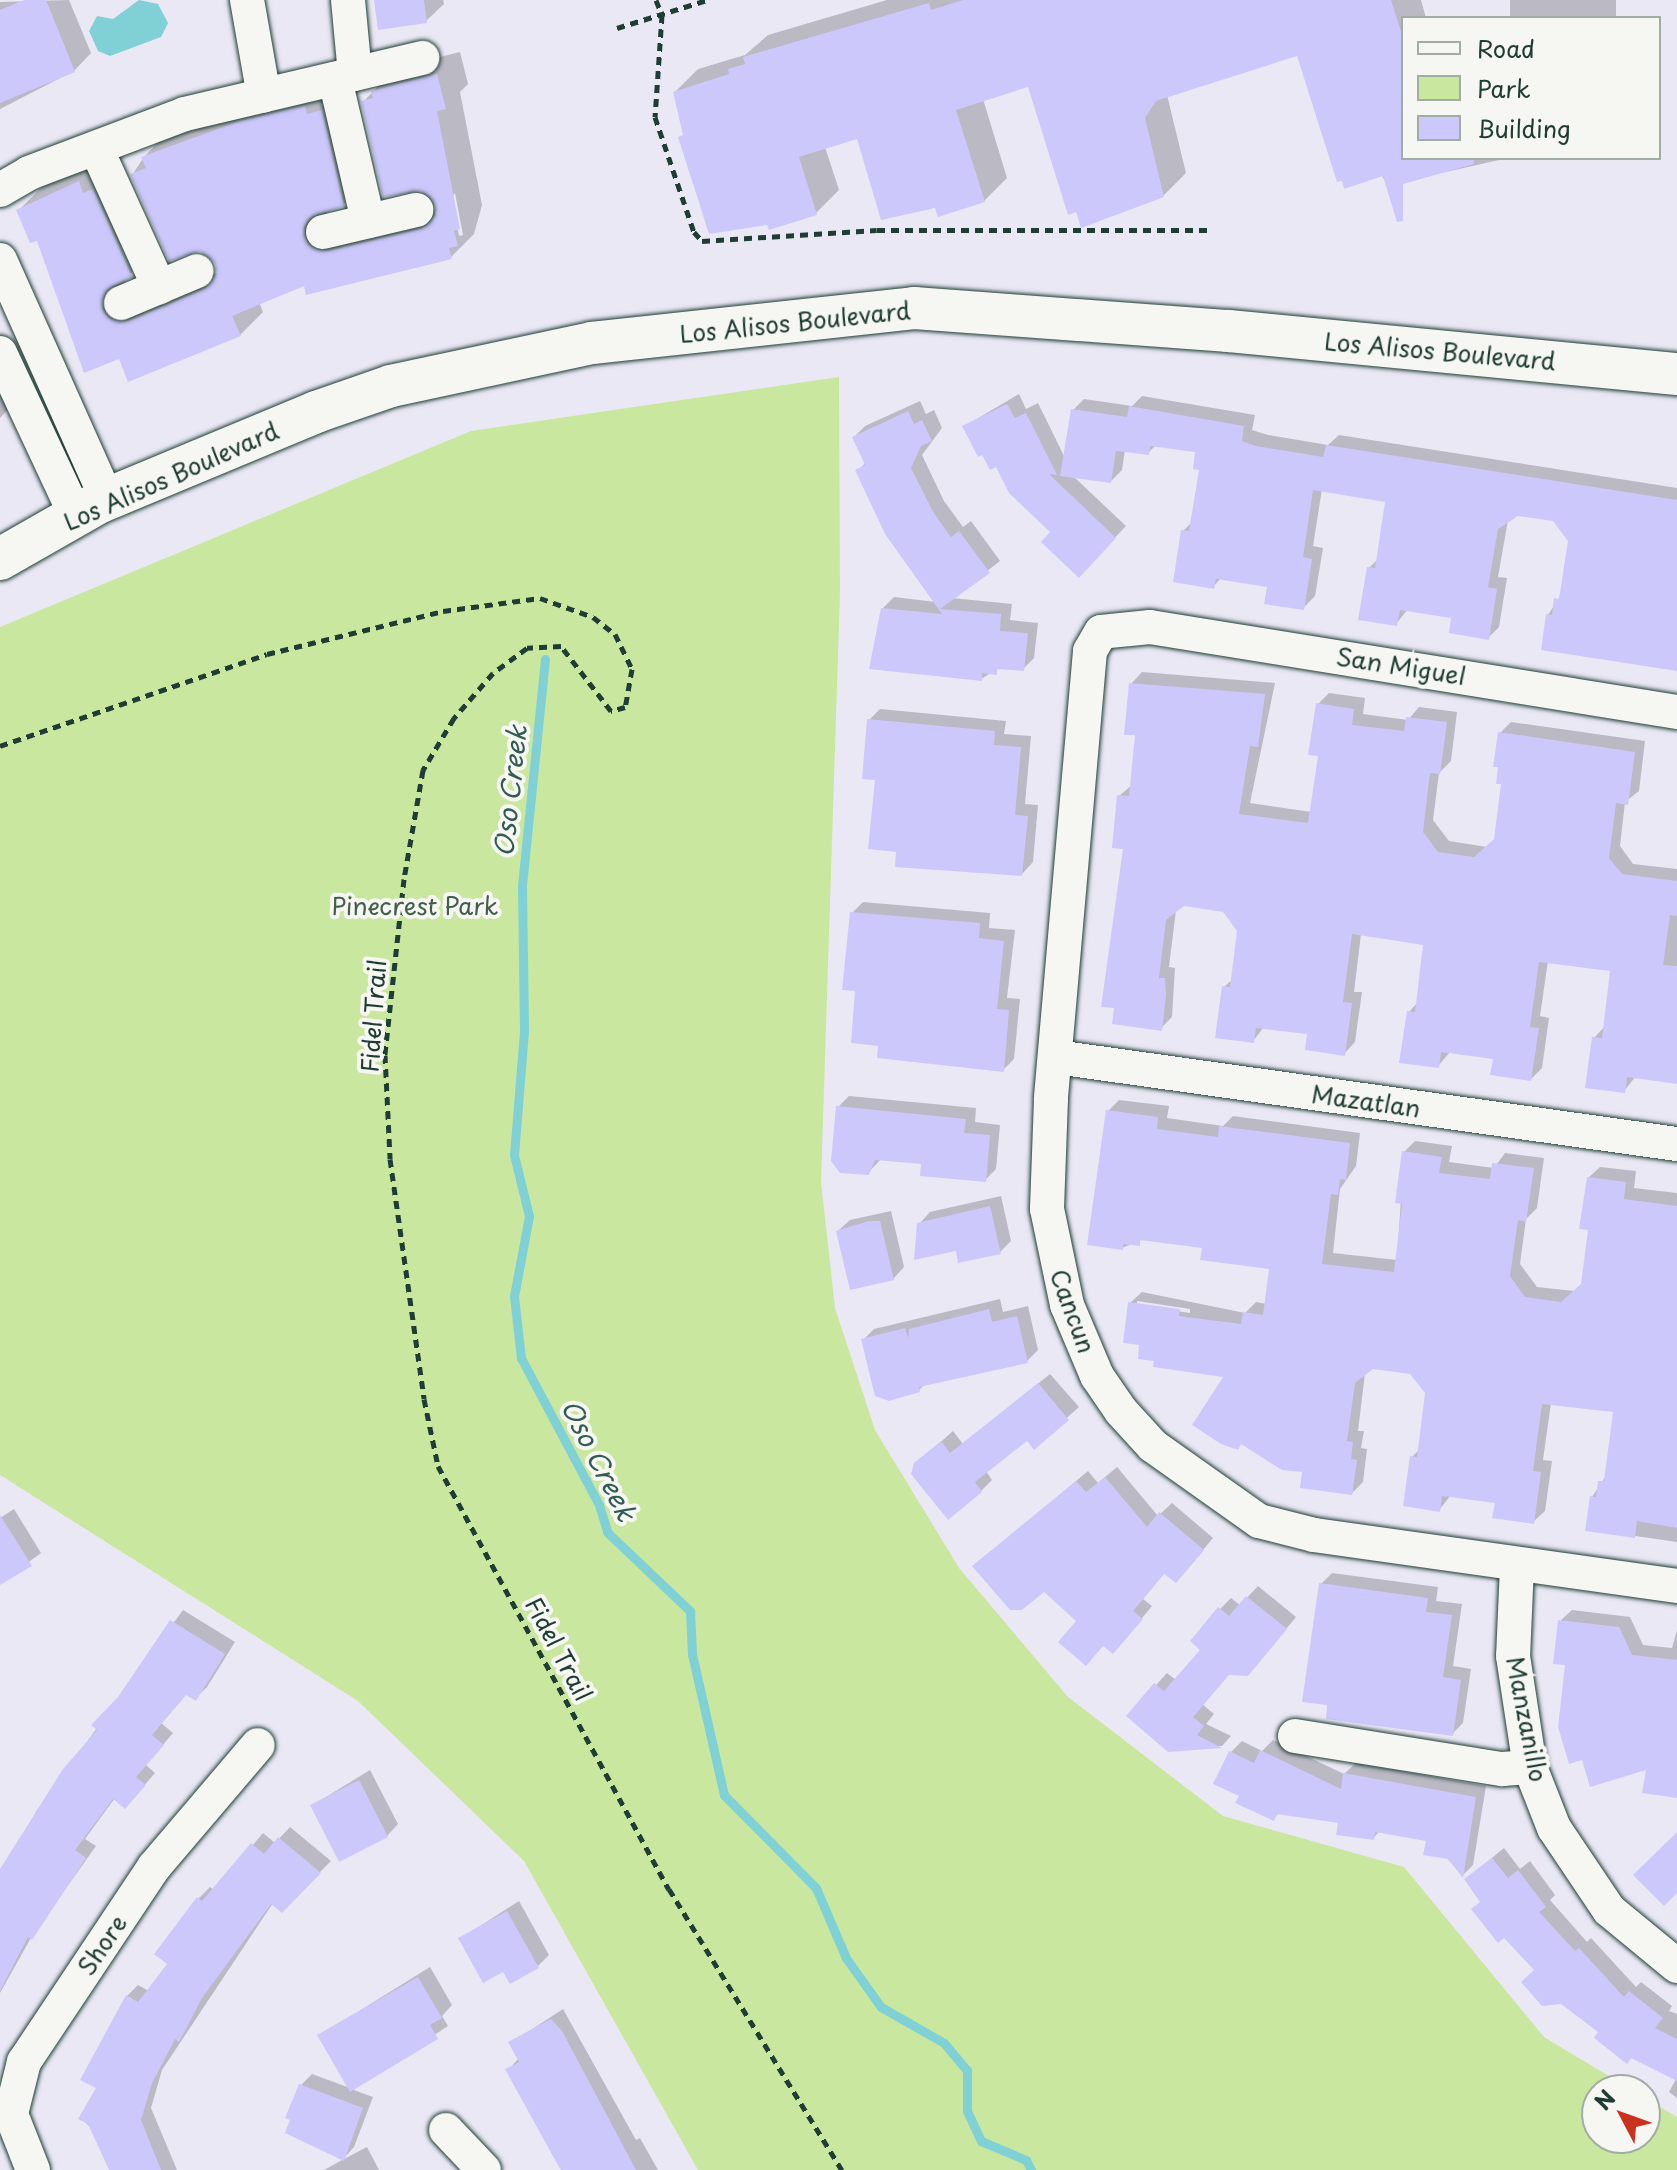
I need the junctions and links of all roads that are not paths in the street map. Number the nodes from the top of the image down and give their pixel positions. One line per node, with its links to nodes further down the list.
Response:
1 (247, 0): 5 (street)
2 (348, 0): 4 (street)
3 (422, 58): 4 (street)
4 (345, 76): 5 (street); 9 (street)
5 (264, 96): 6 (street)
6 (96, 148): 7 (street); 13 (street)
7 (0, 190)
8 (416, 210): 9 (street)
9 (368, 221): 10 (street)
10 (323, 232)
11 (0, 260): 17 (street)
12 (197, 271): 13 (street)
13 (159, 287): 14 (street)
14 (121, 303)
15 (0, 353): 17 (street)
16 (1677, 374): 17 (main road, Los Alisos Boulevard)
17 (92, 508): 18 (main road, Los Alisos Boulevard)
18 (0, 559)
19 (1125, 626): 20 (street, San Miguel); 21 (street, Cancun)
20 (1677, 712)
21 (1056, 1057): 22 (street, Mazatlan); 23 (street, Cancun)
22 (1677, 1144)
23 (1517, 1566): 24 (street, Cancun); 27 (street, Manzanillo)
24 (1677, 1586)
25 (1295, 1736): 27 (street)
26 (258, 1745): 30 (street, Shore)
27 (1530, 1767): 28 (street, Manzanillo)
28 (1677, 1966)
29 (446, 2130): 31 (street)
30 (33, 2170)
31 (484, 2170)

